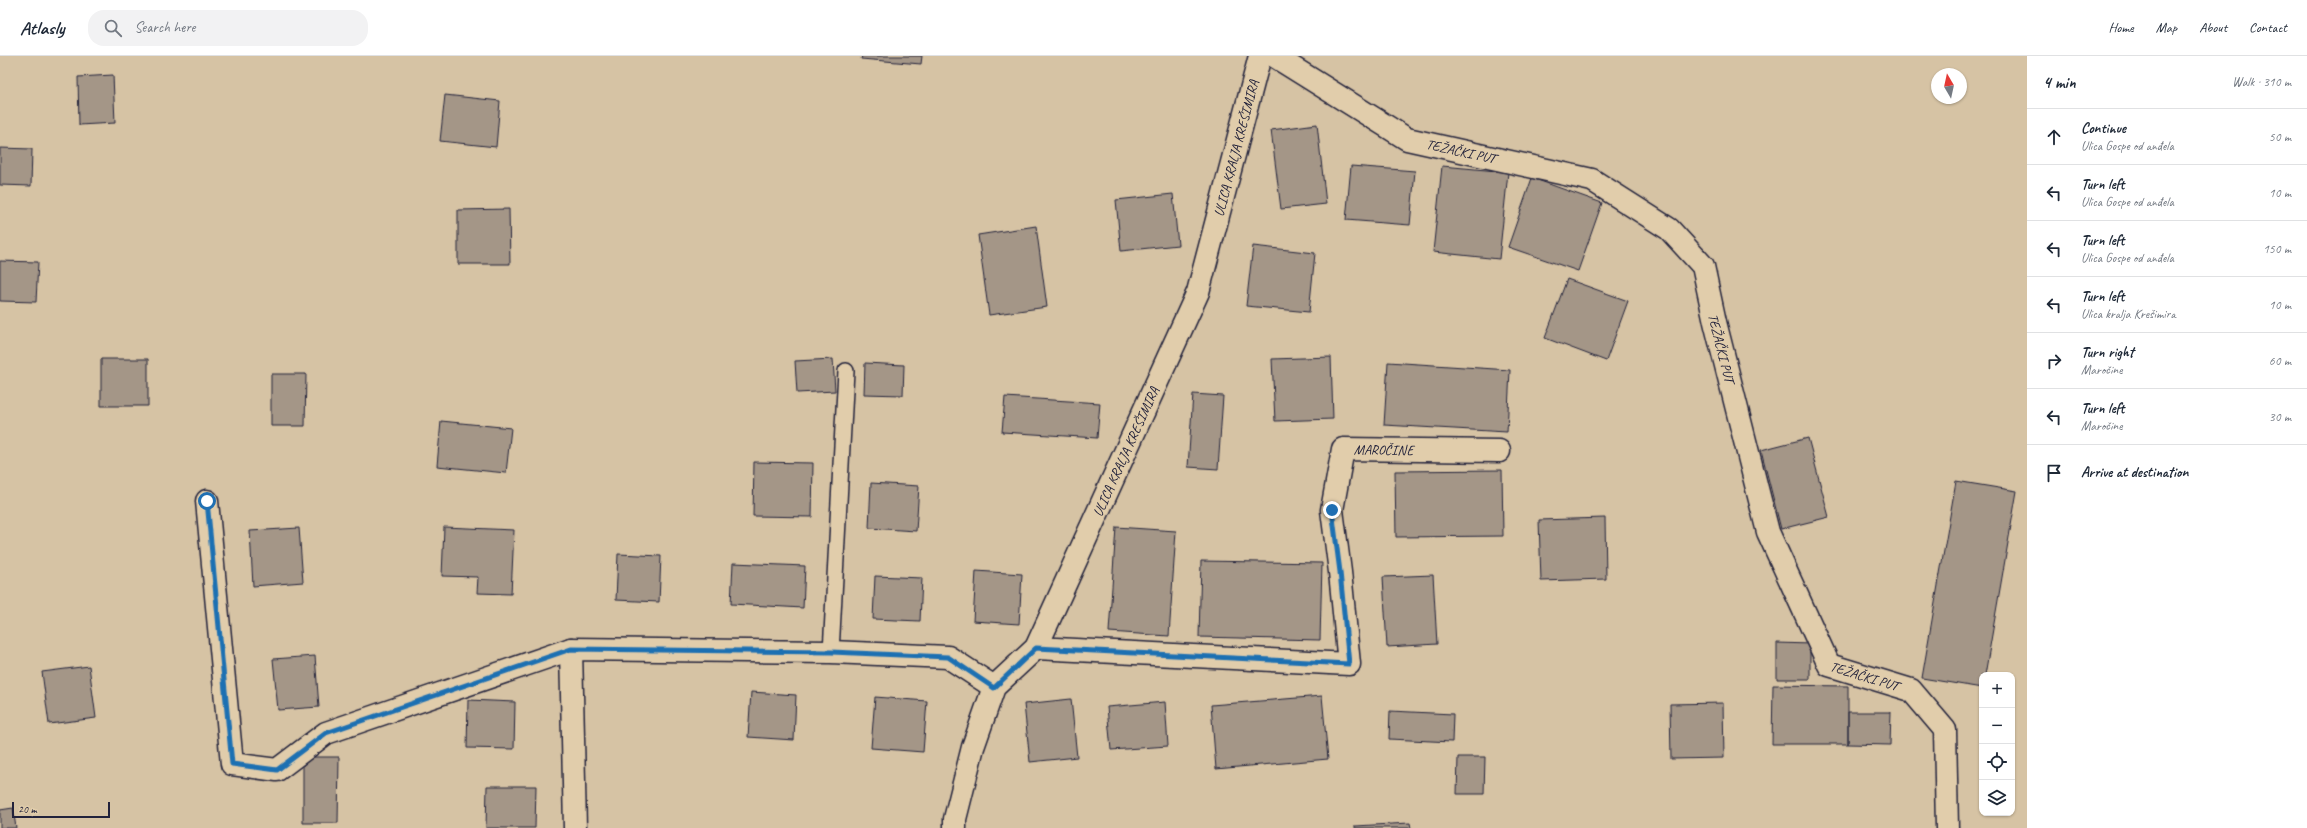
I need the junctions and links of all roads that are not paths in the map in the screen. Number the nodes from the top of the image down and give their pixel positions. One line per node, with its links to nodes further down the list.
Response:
1 (1260, 56): 6 (street, ULICA KRALJA KREŠIMIRA)
2 (1274, 56): 12 (street, TEŽAČKI PUT)
3 (846, 371): 8 (lane)
4 (1499, 451): 6 (street, MAROČINE)
5 (207, 501): 7 (street)
6 (1036, 648): 9 (street, ULICA KRALJA KREŠIMIRA)
7 (571, 649): 8 (street); 10 (street)
8 (831, 652): 9 (street)
9 (994, 688): 11 (street, ULICA KRALJA KREŠIMIRA)
10 (575, 828)
11 (955, 828)
12 (1947, 828)

